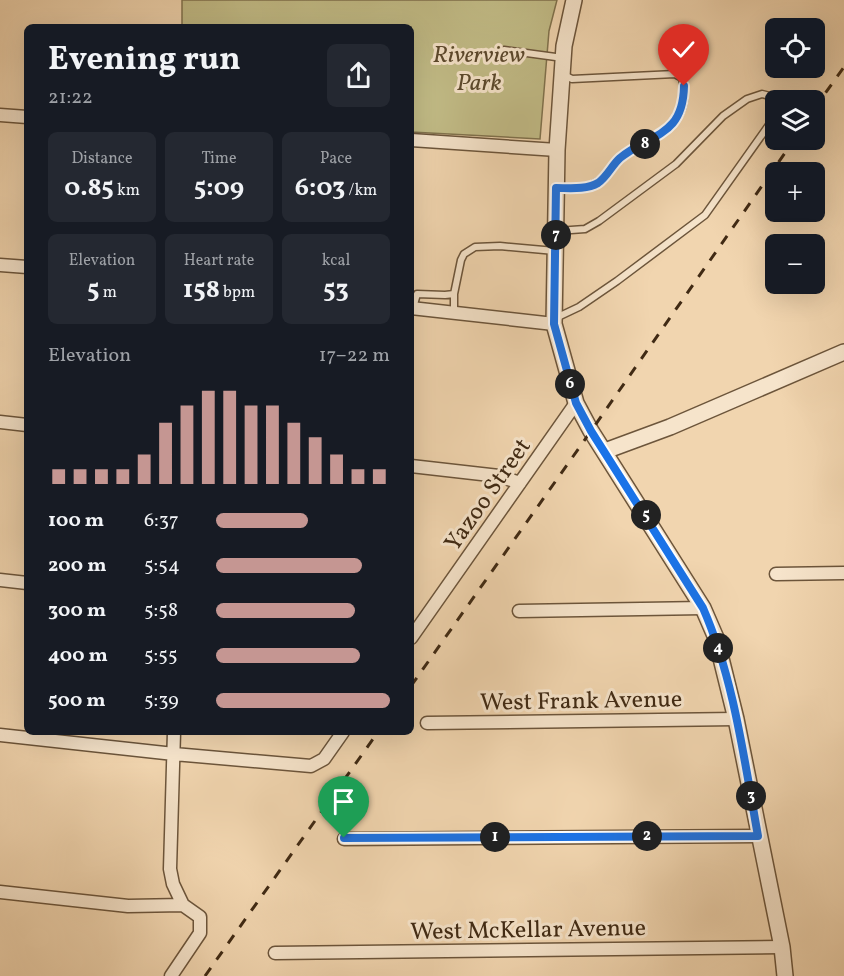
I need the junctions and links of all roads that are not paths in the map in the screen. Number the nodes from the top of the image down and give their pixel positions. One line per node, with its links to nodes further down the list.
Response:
1 (574, 0): 3 (street)
2 (504, 50): 3 (lane)
3 (563, 58): 4 (street)
4 (562, 75): 10 (street); 11 (lane)
5 (765, 95): 12 (lane)
6 (0, 115): 7 (street)
7 (24, 117)
8 (765, 130): 20 (lane)
9 (414, 140): 10 (street)
10 (557, 150): 11 (street)
11 (556, 188): 12 (street)
12 (556, 231): 13 (street)
13 (555, 252): 16 (lane); 20 (street)
14 (0, 265): 15 (street)
15 (24, 267)
16 (454, 294): 17 (lane); 19 (lane)
17 (414, 298)
18 (414, 308): 19 (street)
19 (454, 313): 20 (street)
20 (554, 324): 22 (street)
21 (844, 352): 25 (street)
22 (576, 403): 25 (street); 27 (street, Yazoo Street)
23 (0, 422): 24 (street)
24 (24, 425)
25 (605, 451): 32 (street)
26 (414, 466): 27 (street)
27 (520, 483): 34 (street, Yazoo Street)
28 (844, 573): 29 (street)
29 (776, 574)
30 (0, 580): 31 (street)
31 (24, 583)
32 (703, 608): 33 (street); 35 (street)
33 (519, 611)
34 (415, 626)
35 (736, 719): 36 (street, West Frank Avenue); 41 (street)
36 (427, 723)
37 (0, 735): 40 (street)
38 (174, 735): 40 (street)
39 (341, 735): 40 (street)
40 (174, 754): 44 (street)
41 (758, 836): 42 (street); 45 (street)
42 (344, 838)
43 (0, 892): 44 (street)
44 (183, 905): 47 (street)
45 (782, 947): 46 (street, West McKellar Avenue); 48 (street)
46 (275, 953)
47 (171, 976)
48 (785, 976)

